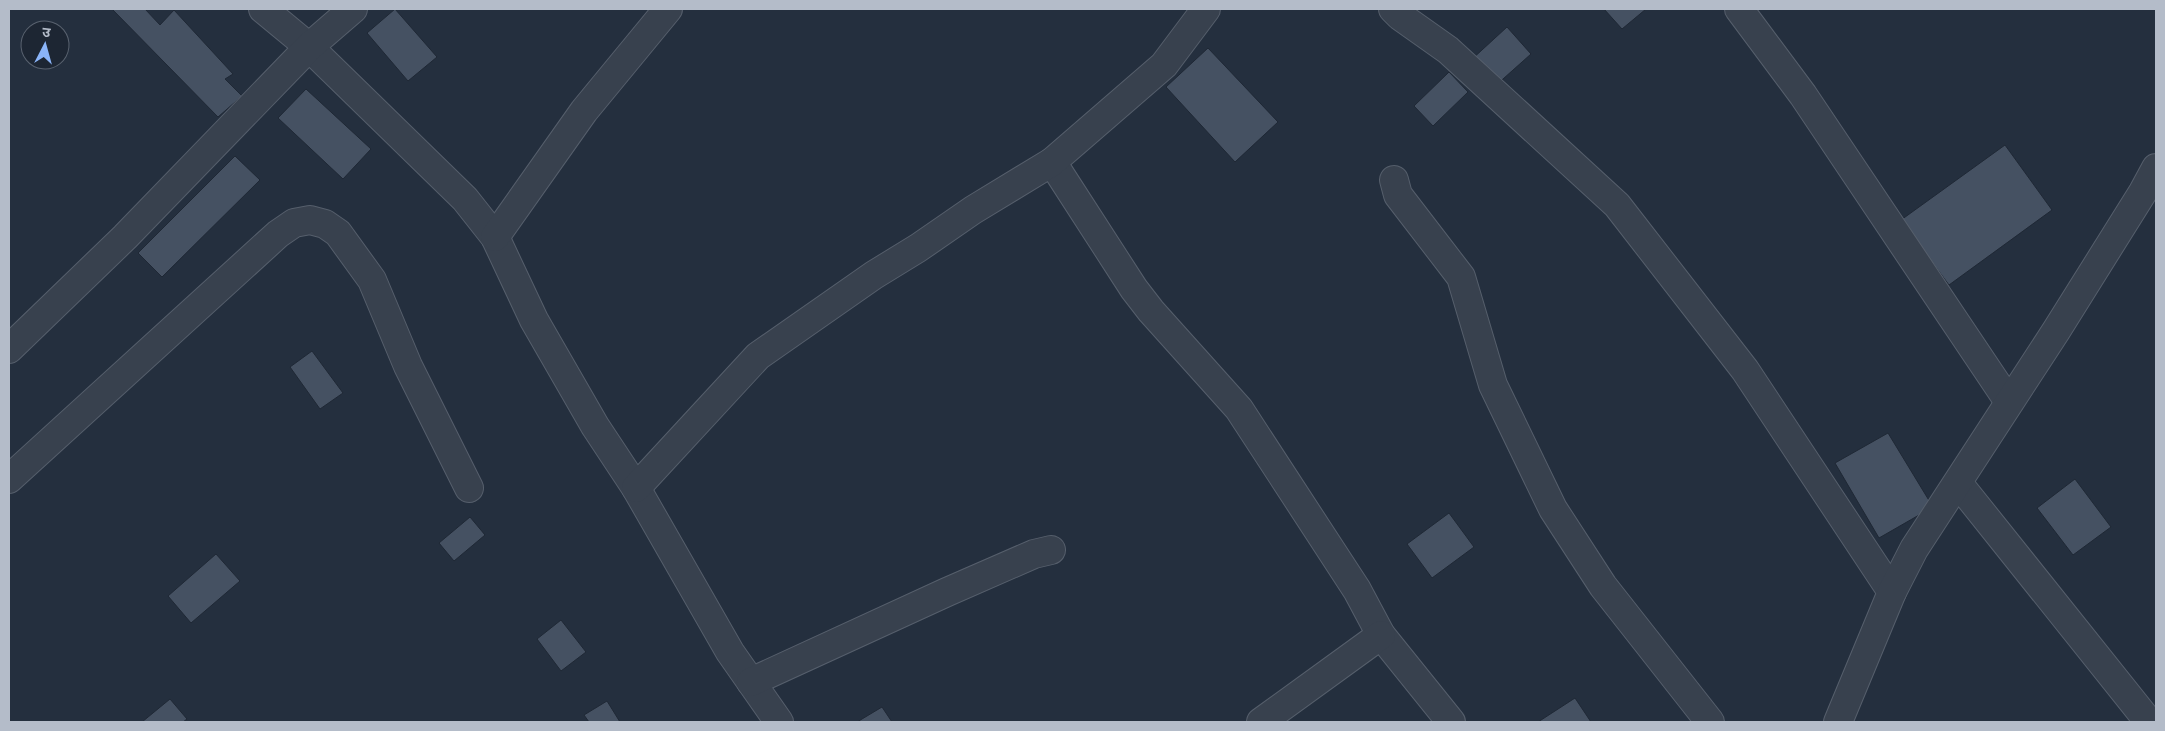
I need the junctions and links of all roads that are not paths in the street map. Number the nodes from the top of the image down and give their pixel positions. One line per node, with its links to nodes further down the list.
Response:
1 (263, 9): 7 (street)
2 (353, 9): 7 (street)
3 (668, 9): 12 (street)
4 (1206, 9): 8 (street)
5 (1393, 9): 20 (street)
6 (1739, 9): 14 (street)
7 (309, 47): 12 (street); 13 (street)
8 (1052, 162): 18 (street); 21 (street)
9 (2156, 168): 11 (street)
10 (1394, 180): 26 (street)
11 (2150, 201): 14 (street)
12 (495, 237): 18 (street)
13 (9, 349)
14 (2009, 402): 16 (street)
15 (9, 479): 17 (street)
16 (1958, 483): 20 (street); 28 (street)
17 (469, 488)
18 (636, 488): 22 (street)
19 (1051, 550): 22 (street)
20 (1892, 592): 27 (street)
21 (1381, 635): 24 (street); 25 (street)
22 (751, 682): 23 (street)
23 (779, 722)
24 (1261, 722)
25 (1451, 722)
26 (1710, 722)
27 (1838, 722)
28 (2150, 722)

